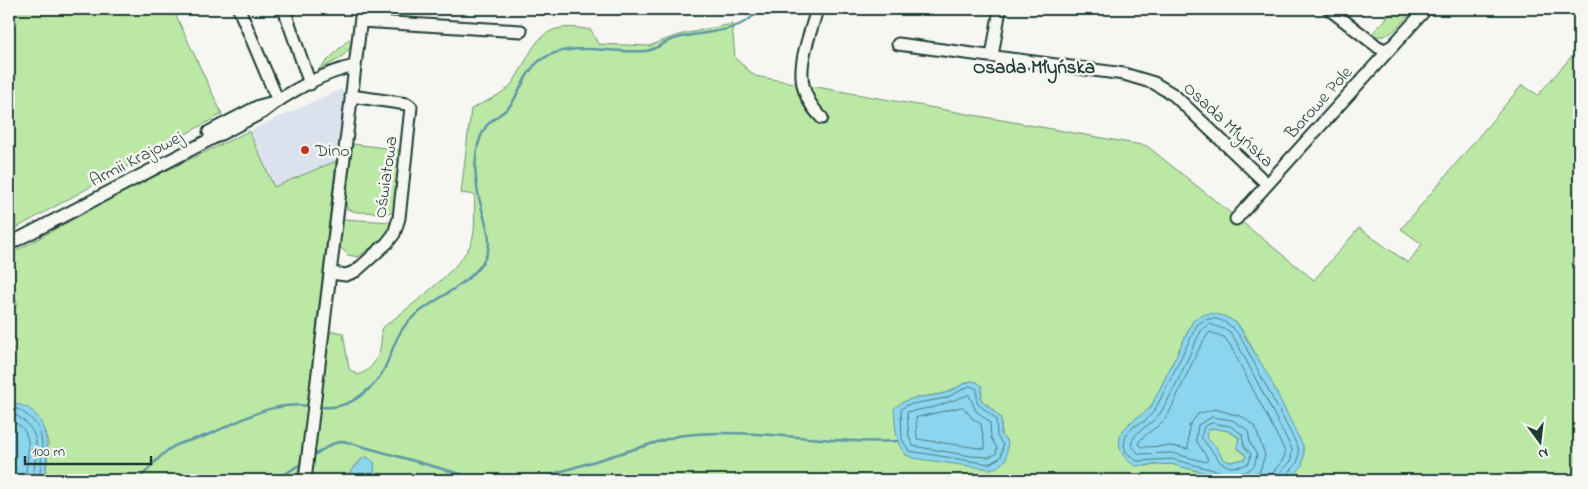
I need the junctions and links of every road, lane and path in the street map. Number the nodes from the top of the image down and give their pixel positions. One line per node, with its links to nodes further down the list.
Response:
1 (239, 9): 16 (street)
2 (284, 9): 14 (street)
3 (362, 9): 8 (street)
4 (817, 9): 17 (street)
5 (1000, 9): 12 (street)
6 (1328, 9): 11 (street)
7 (1426, 9): 11 (street, Borowe Pole)
8 (361, 21): 9 (street); 13 (street)
9 (521, 31)
10 (898, 44): 12 (street, Osada Młyńska)
11 (1392, 46): 18 (street, Borowe Pole)
12 (992, 56): 18 (street, Osada Młyńska)
13 (354, 66): 14 (street, Armii Krajowej); 15 (street)
14 (310, 84): 16 (street, Armii Krajowej)
15 (351, 96): 22 (street); 22 (street, Oświatowa)
16 (278, 100): 20 (street, Armii Krajowej); 21 (street, Armii Krajowej)
17 (822, 118)
18 (1267, 184): 19 (street, Borowe Pole)
19 (1236, 219)
20 (9, 236)
21 (9, 244)
22 (331, 273): 23 (street)
23 (305, 478)

